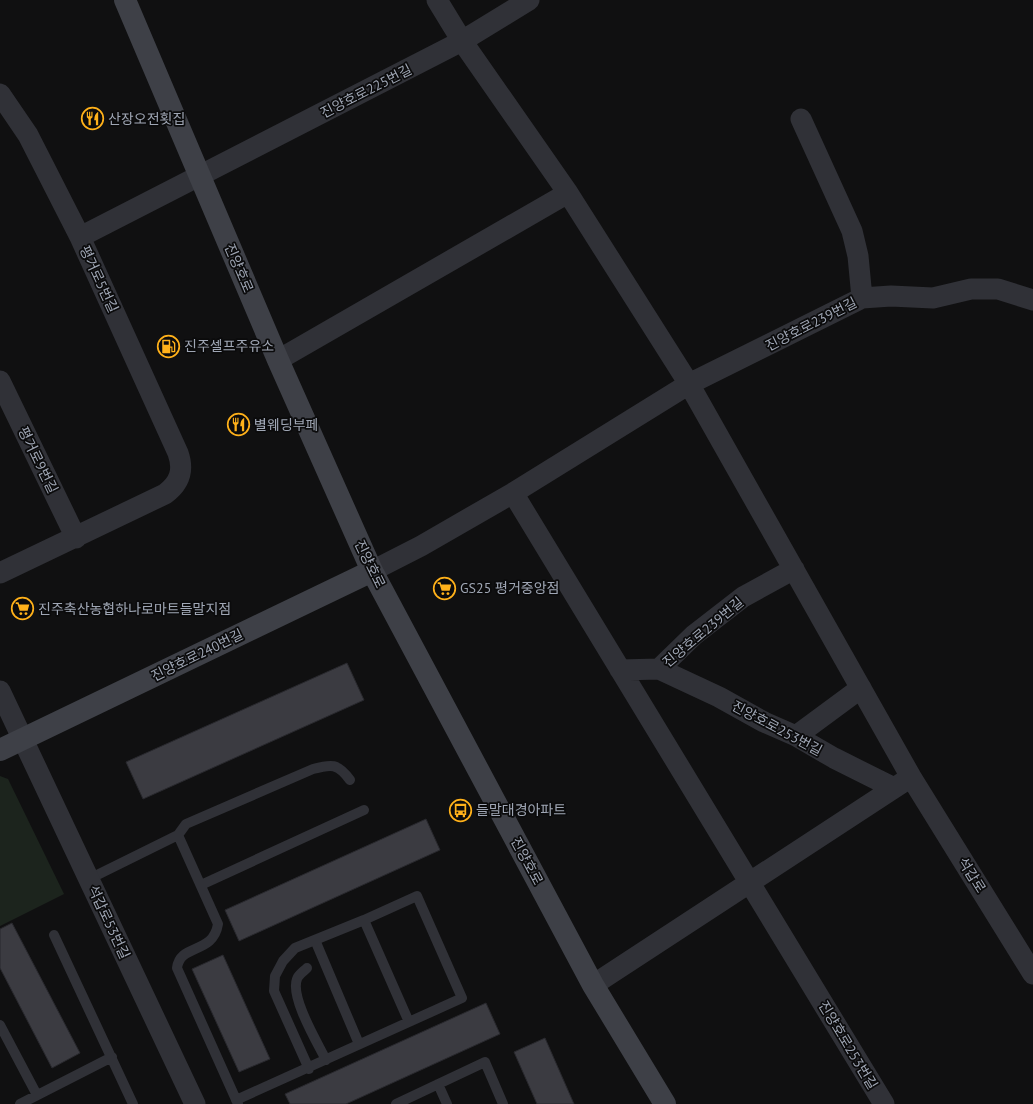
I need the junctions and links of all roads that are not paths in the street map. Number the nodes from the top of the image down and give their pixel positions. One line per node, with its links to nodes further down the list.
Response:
1 (125, 0): 7 (street, 진양호로)
2 (437, 0): 4 (street)
3 (529, 0): 4 (street, 진양호로225번길)
4 (462, 41): 7 (street, 진양호로225번길); 8 (street)
5 (0, 94): 9 (street, 평거로5번길)
6 (801, 119): 10 (street)
7 (199, 177): 9 (street, 진양호로225번길); 12 (street, 진양호로)
8 (568, 193): 12 (street); 14 (street)
9 (80, 237): 16 (street, 평거로5번길)
10 (862, 298): 11 (street, 진양호로239번길); 14 (street, 진양호로239번길)
11 (1033, 300)
12 (278, 360): 18 (street, 진양호로)
13 (0, 381): 16 (street, 평거로9번길)
14 (689, 384): 15 (street, 진양호로239번길); 17 (street)
15 (514, 493): 18 (street, 진양호로239번길); 21 (street)
16 (76, 538): 19 (street)
17 (794, 569): 20 (street, 진양호로239번길); 22 (street)
18 (372, 571): 25 (street, 진양호로240번길); 40 (street, 진양호로)
19 (0, 573)
20 (659, 669): 21 (street, 진양호로239번길); 24 (street, 진양호로253번길)
21 (620, 670): 33 (street, 진양호로253번길)
22 (861, 688): 24 (street); 27 (street)
23 (0, 691): 25 (street, 석갑로53번길)
24 (796, 736): 29 (street, 진양호로253번길)
25 (23, 739): 26 (street, 진양호로240번길); 32 (street, 석갑로53번길)
26 (0, 750)
27 (911, 777): 29 (street); 39 (street, 석갑로)
28 (350, 780): 31 (lane)
29 (894, 788): 33 (street)
30 (364, 810): 34 (lane)
31 (178, 836): 32 (lane); 34 (lane)
32 (89, 879): 52 (street, 석갑로53번길)
33 (750, 883): 40 (street); 57 (street, 진양호로253번길)
34 (200, 886): 49 (lane)
35 (364, 920): 37 (lane); 41 (lane); 41 (lane)
36 (54, 935): 44 (lane)
37 (315, 940): 43 (lane); 46 (lane)
38 (307, 968): 45 (lane)
39 (1033, 974)
40 (593, 985): 56 (street, 진양호로)
41 (409, 1022): 43 (lane)
42 (0, 1025): 48 (lane)
43 (359, 1044): 45 (lane)
44 (112, 1057): 48 (lane); 51 (lane)
45 (326, 1060): 46 (lane)
46 (309, 1068): 49 (lane)
47 (438, 1084): 53 (lane); 54 (lane); 55 (lane)
48 (37, 1095): 50 (lane)
49 (237, 1102)
50 (20, 1104)
51 (133, 1104)
52 (195, 1104)
53 (396, 1104)
54 (447, 1104)
55 (504, 1104)
56 (665, 1104)
57 (884, 1104)

